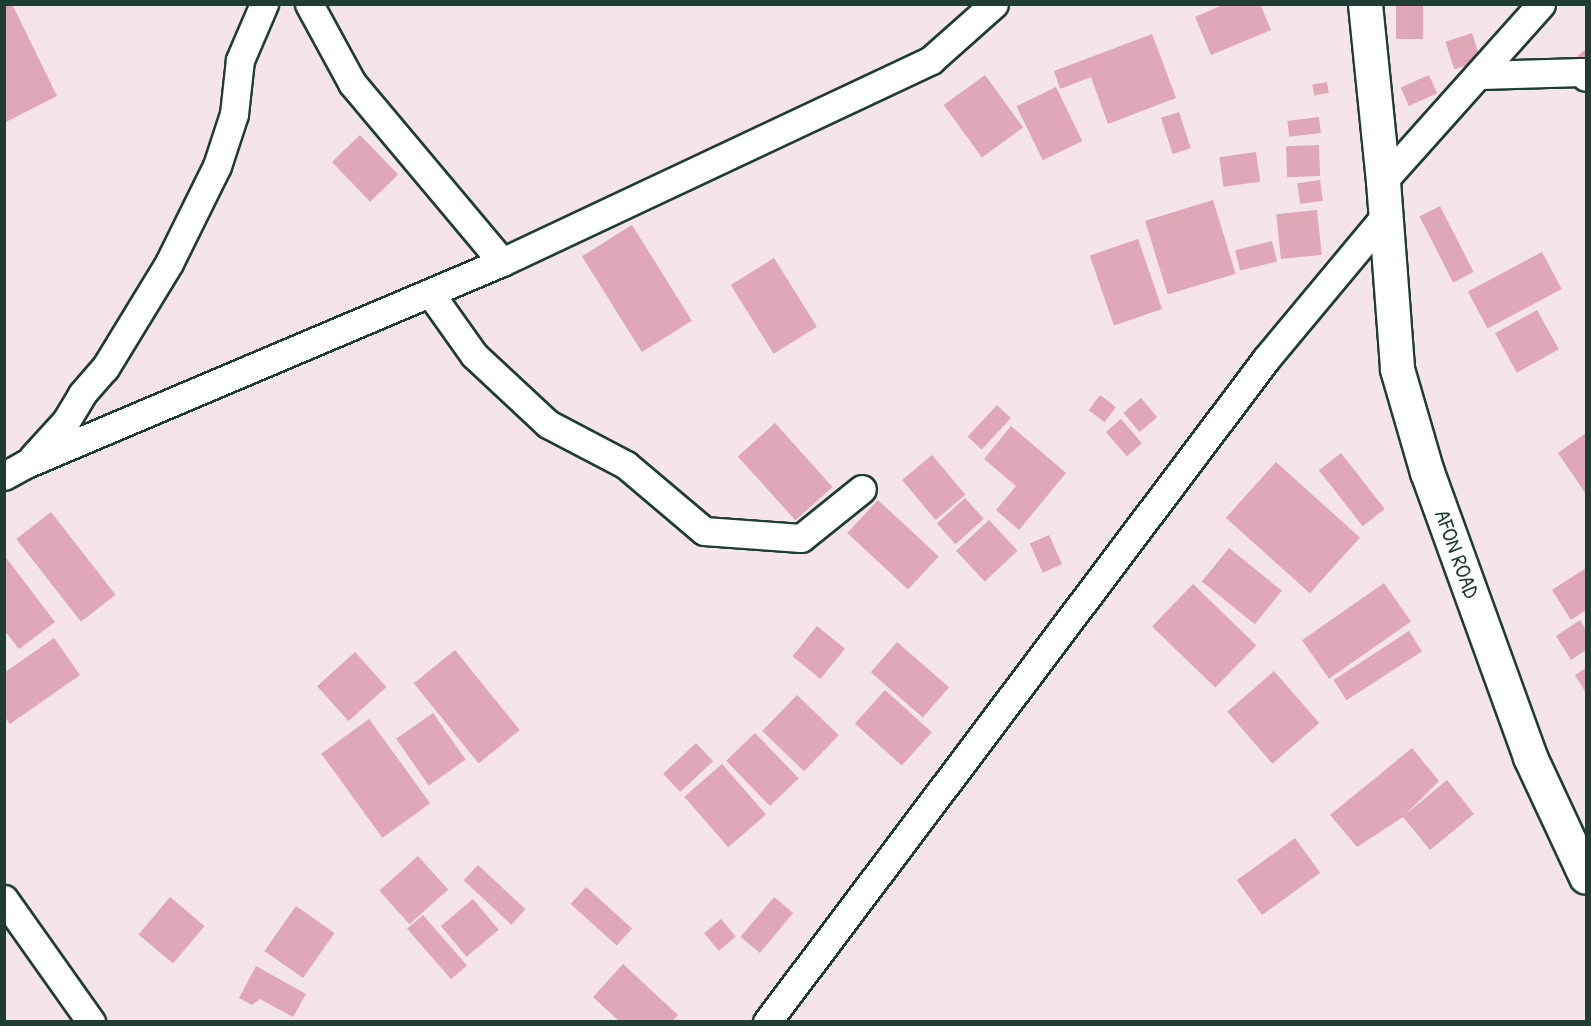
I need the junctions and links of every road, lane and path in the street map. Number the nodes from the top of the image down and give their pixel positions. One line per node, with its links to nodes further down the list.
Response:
1 (264, 4): 12 (street)
2 (309, 4): 10 (street)
3 (994, 4): 10 (street)
4 (1365, 4): 8 (main road, AFON ROAD)
5 (1541, 4): 6 (street)
6 (1480, 75): 7 (street); 8 (street)
7 (1587, 77)
8 (1383, 181): 9 (main road, AFON ROAD)
9 (1385, 216): 14 (main road, AFON ROAD); 17 (street)
10 (502, 262): 11 (street)
11 (430, 293): 12 (street); 13 (street)
12 (15, 470)
13 (862, 489)
14 (1587, 877)
15 (4, 899): 16 (street)
16 (91, 1022)
17 (767, 1022)

